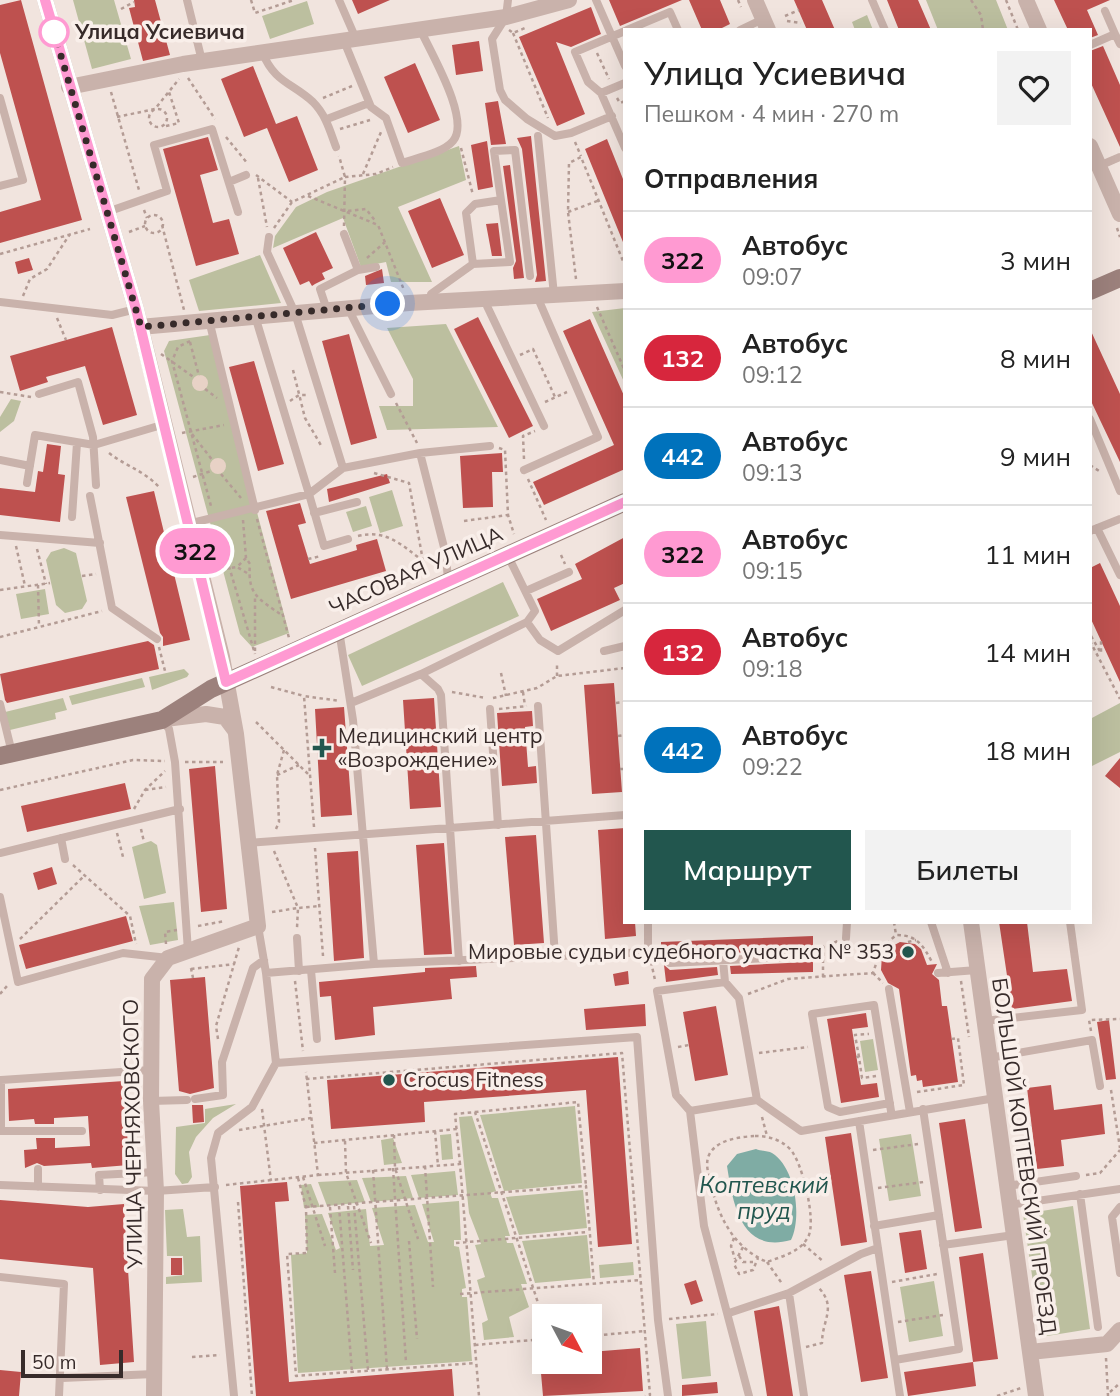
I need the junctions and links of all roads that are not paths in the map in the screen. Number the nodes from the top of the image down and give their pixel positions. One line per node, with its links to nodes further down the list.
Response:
1 (45, 0): 30 (street)
2 (187, 0): 27 (lane)
3 (339, 0): 23 (lane)
4 (509, 0): 12 (lane)
5 (569, 0): 10 (street)
6 (596, 0): 22 (lane)
7 (755, 0): 13 (street)
8 (872, 0): 17 (lane)
9 (1026, 0): 18 (street)
10 (551, 3): 12 (street)
11 (1105, 10): 21 (lane)
12 (506, 17): 19 (street); 34 (lane)
13 (766, 24): 16 (lane)
14 (631, 28): 15 (lane)
15 (677, 28)
16 (749, 28)
17 (884, 28)
18 (1038, 28)
19 (420, 29): 23 (street); 33 (lane)
20 (623, 31): 22 (lane)
21 (1115, 34): 24 (lane); 25 (lane)
22 (612, 36): 28 (lane); 31 (lane)
23 (350, 40): 26 (street); 33 (lane)
24 (1092, 44)
25 (1120, 44)
26 (262, 52): 27 (street); 35 (lane)
27 (202, 61): 30 (street)
28 (623, 61)
29 (623, 84): 31 (lane)
30 (69, 87): 46 (street)
31 (601, 93): 34 (lane)
32 (0, 99): 44 (lane)
33 (369, 103): 35 (lane)
34 (612, 116): 37 (lane)
35 (327, 119): 38 (lane)
36 (538, 136): 58 (lane)
37 (623, 142)
38 (336, 147)
39 (1092, 150): 41 (street)
40 (1120, 157): 41 (lane)
41 (1099, 166): 48 (street)
42 (247, 175): 43 (lane)
43 (229, 182): 46 (lane); 47 (lane)
44 (0, 186)
45 (501, 200): 51 (lane); 51 (lane); 54 (lane)
46 (107, 212): 63 (street)
47 (238, 212)
48 (1120, 214)
49 (344, 234): 53 (lane)
50 (269, 237): 65 (lane)
51 (473, 264): 61 (lane)
52 (376, 267): 53 (lane)
53 (358, 270): 64 (lane)
54 (530, 276)
55 (1120, 278): 56 (street)
56 (1092, 290)
57 (623, 291): 58 (street)
58 (547, 295): 59 (street); 81 (lane)
59 (487, 298): 61 (street); 73 (lane)
60 (0, 302): 63 (lane)
61 (431, 302): 62 (street)
62 (348, 308): 64 (street); 70 (lane)
63 (136, 309): 68 (street)
64 (327, 310): 65 (street)
65 (295, 313): 66 (street); 80 (lane)
66 (255, 316): 67 (street); 85 (lane)
67 (209, 320): 68 (street); 89 (lane)
68 (141, 327): 71 (street)
69 (39, 394): 75 (lane)
70 (391, 394)
71 (165, 424): 75 (lane); 93 (street)
72 (1092, 424): 84 (lane)
73 (544, 426)
74 (77, 443): 75 (lane); 79 (lane); 91 (lane)
75 (94, 445): 83 (lane)
76 (490, 446): 77 (lane)
77 (420, 453): 80 (lane); 101 (lane)
78 (0, 460): 79 (lane)
79 (30, 466): 82 (lane)
80 (347, 468): 85 (lane)
81 (524, 470)
82 (27, 483)
83 (96, 485)
84 (1120, 491)
85 (309, 494): 89 (lane); 90 (lane)
86 (90, 496): 97 (lane)
87 (357, 502): 90 (lane)
88 (623, 503): 98 (street, ЧАСОВАЯ УЛИЦА)
89 (255, 510): 93 (lane)
90 (314, 513): 96 (lane)
91 (72, 517)
92 (1120, 519): 94 (lane)
93 (188, 524): 110 (street)
94 (1094, 529): 100 (lane)
95 (0, 535): 97 (lane)
96 (348, 539)
97 (100, 543): 106 (lane)
98 (508, 555): 101 (street, ЧАСОВАЯ УЛИЦА); 102 (lane)
99 (569, 572): 102 (lane)
100 (1120, 575)
101 (448, 582): 105 (street, ЧАСОВАЯ УЛИЦА)
102 (526, 591): 104 (lane)
103 (623, 611): 104 (lane)
104 (527, 622): 109 (lane)
105 (340, 631): 110 (street, ЧАСОВАЯ УЛИЦА); 111 (lane)
106 (158, 643)
107 (623, 646): 108 (lane)
108 (604, 651)
109 (421, 674): 111 (lane); 122 (lane)
110 (226, 682): 115 (street, ЧАСОВАЯ УЛИЦА); 116 (street)
111 (351, 703): 123 (lane)
112 (0, 704): 117 (lane)
113 (538, 706): 120 (lane)
114 (491, 709): 121 (lane)
115 (162, 720): 116 (street); 117 (street, ЧАСОВАЯ УЛИЦА); 118 (lane)
116 (234, 729): 125 (street)
117 (6, 754)
118 (180, 809): 124 (lane); 137 (lane)
119 (623, 815): 120 (lane)
120 (546, 821): 121 (lane); 138 (lane)
121 (498, 825): 122 (lane)
122 (450, 828): 123 (lane); 143 (lane)
123 (363, 835): 125 (lane); 145 (lane)
124 (61, 838): 126 (lane); 127 (lane)
125 (248, 843): 129 (street)
126 (0, 853)
127 (65, 859)
128 (0, 897): 140 (lane)
129 (257, 920): 137 (street); 141 (lane)
130 (648, 924): 138 (lane)
131 (847, 924): 136 (lane)
132 (933, 924): 150 (lane)
133 (971, 924): 147 (street, БОЛЬШОЙ КОПТЕВСКИЙ ПРОЕЗД)
134 (1070, 924): 154 (lane)
135 (297, 938): 148 (lane)
136 (846, 938)
137 (188, 951): 140 (street)
138 (555, 956): 143 (lane)
139 (806, 956): 142 (lane)
140 (168, 958): 158 (street, УЛИЦА ЧЕРНЯХОВСКОГО)
141 (264, 960): 149 (lane); 162 (lane)
142 (723, 960): 144 (lane); 152 (lane)
143 (459, 961): 145 (lane)
144 (670, 963)
145 (374, 964): 146 (lane)
146 (311, 970): 148 (lane); 155 (lane)
147 (977, 970): 150 (lane); 154 (street, БОЛЬШОЙ КОПТЕВСКИЙ ПРОЕЗД)
148 (296, 971): 149 (lane)
149 (267, 973): 157 (lane)
150 (948, 973): 151 (lane)
151 (938, 974)
152 (724, 982): 161 (lane); 165 (lane)
153 (889, 989): 166 (lane)
154 (984, 1021): 156 (street, БОЛЬШОЙ КОПТЕВСКИЙ ПРОЕЗД)
155 (317, 1040)
156 (989, 1058): 159 (lane); 160 (street, БОЛЬШОЙ КОПТЕВСКИЙ ПРОЕЗД)
157 (276, 1063): 177 (lane); 203 (lane)
158 (151, 1070): 162 (street, УЛИЦА ЧЕРНЯХОВСКОГО); 169 (lane)
159 (1100, 1086)
160 (995, 1098): 164 (lane); 175 (street, БОЛЬШОЙ КОПТЕВСКИЙ ПРОЕЗД)
161 (757, 1100): 165 (lane); 168 (lane)
162 (150, 1101): 172 (street, УЛИЦА ЧЕРНЯХОВСКОГО)
163 (890, 1103): 163 (lane); 167 (lane)
164 (923, 1109): 166 (lane); 184 (lane)
165 (690, 1111): 192 (lane)
166 (910, 1112): 167 (lane)
167 (891, 1115): 168 (lane)
168 (859, 1121): 185 (lane)
169 (0, 1131): 170 (lane)
170 (82, 1132)
171 (38, 1169): 176 (lane)
172 (155, 1172): 179 (lane); 180 (street, УЛИЦА ЧЕРНЯХОВСКОГО)
173 (1076, 1176): 175 (lane)
174 (0, 1185): 176 (lane)
175 (1007, 1186): 182 (street, БОЛЬШОЙ КОПТЕВСКИЙ ПРОЕЗД)
176 (38, 1187): 179 (lane)
177 (215, 1187): 180 (lane); 202 (lane)
178 (1120, 1189): 181 (lane)
179 (100, 1190): 180 (lane)
180 (156, 1191): 197 (street, УЛИЦА ЧЕРНЯХОВСКОГО)
181 (1080, 1194): 182 (lane); 193 (lane)
182 (1009, 1205): 186 (street, БОЛЬШОЙ КОПТЕВСКИЙ ПРОЕЗД)
183 (1120, 1207): 189 (lane)
184 (939, 1215): 185 (lane); 187 (lane)
185 (874, 1226): 188 (lane)
186 (1014, 1234): 187 (lane); 195 (street, БОЛЬШОЙ КОПТЕВСКИЙ ПРОЕЗД)
187 (943, 1245): 196 (lane)
188 (878, 1248): 191 (lane); 196 (lane)
189 (1120, 1273)
190 (0, 1277): 198 (lane)
191 (789, 1293): 192 (lane); 205 (lane)
192 (729, 1313): 204 (lane)
193 (1098, 1327)
194 (1120, 1331): 195 (street)
195 (1030, 1352): 199 (street, БОЛЬШОЙ КОПТЕВСКИЙ ПРОЕЗД)
196 (895, 1360): 206 (lane)
197 (154, 1374): 198 (lane); 201 (street, УЛИЦА ЧЕРНЯХОВСКОГО)
198 (62, 1378): 200 (lane)
199 (1035, 1390)
200 (59, 1396)
201 (154, 1396)
202 (234, 1396)
203 (668, 1396)
204 (749, 1396)
205 (804, 1396)
206 (900, 1396)

